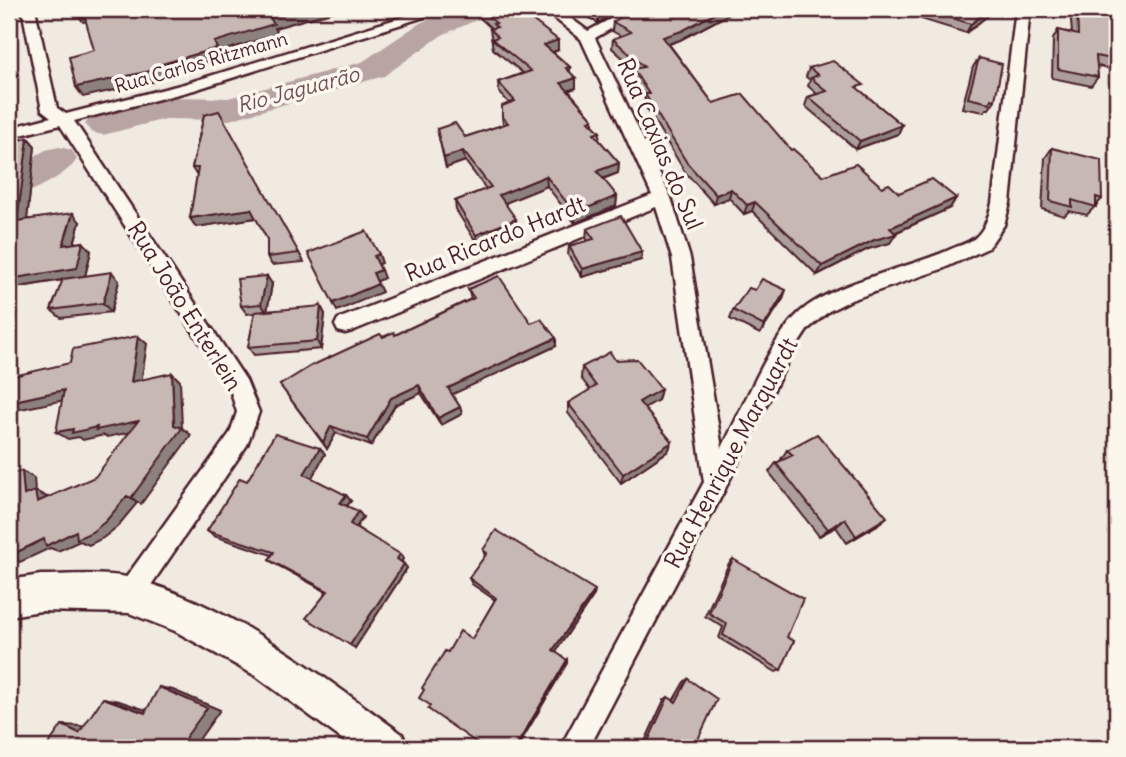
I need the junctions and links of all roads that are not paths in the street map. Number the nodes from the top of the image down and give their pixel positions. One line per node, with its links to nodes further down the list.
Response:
1 (27, 9): 7 (street, Rua João Enterlein)
2 (442, 9): 7 (street, Rua Carlos Ritzmann)
3 (550, 9): 6 (street, Rua Caxias do Sul)
4 (638, 9): 6 (street)
5 (1023, 9): 11 (street, Rua Henrique Marquardt)
6 (587, 37): 9 (street, Rua Caxias do Sul)
7 (65, 120): 8 (street, Rua Carlos Ritzmann); 12 (street, Rua João Enterlein)
8 (9, 133)
9 (662, 198): 10 (street, Rua Ricardo Hardt); 11 (street, Rua Caxias do Sul)
10 (345, 325)
11 (716, 483): 15 (street, Rua Henrique Marquardt)
12 (129, 595): 13 (street); 14 (street)
13 (9, 598)
14 (388, 748)
15 (574, 748)

